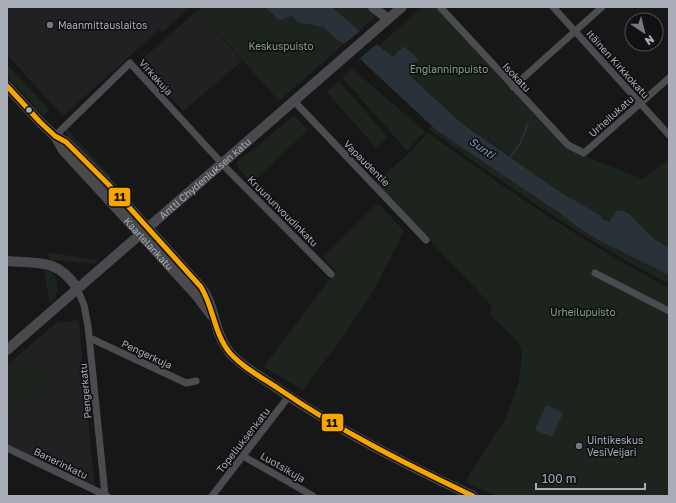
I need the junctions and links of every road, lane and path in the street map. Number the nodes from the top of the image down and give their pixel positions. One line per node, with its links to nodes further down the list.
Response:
1 (373, 7): 6 (main road)
2 (402, 7): 6 (main road, Antti Chydeniuksen katu)
3 (440, 7): 10 (street, Isokatu)
4 (553, 7): 7 (street, Itäinen Kirkkokatu)
5 (602, 7): 7 (street)
6 (388, 19): 11 (main road, Antti Chydeniuksen katu)
7 (575, 32): 10 (street); 12 (street, Itäinen Kirkkokatu)
8 (669, 78): 12 (street, Urheilukatu)
9 (7, 86): 14 (main road, Kaarlelankatu)
10 (512, 87): 15 (street, Isokatu)
11 (294, 101): 16 (main road, Antti Chydeniuksen katu); 18 (street, Vapaudentie)
12 (640, 103): 13 (street, Itäinen Kirkkokatu); 15 (street, Urheilukatu)
13 (669, 135)
14 (55, 136): 16 (street, Virkakuja); 17 (main road, Kaarlelankatu)
15 (584, 153)
16 (221, 163): 17 (main road, Antti Chydeniuksen katu); 21 (street, Kruununvoudinkatu)
17 (144, 230): 22 (main road, Antti Chydeniuksen katu); 27 (main road, Kaarlelankatu)
18 (426, 240)
19 (7, 261): 22 (main road)
20 (595, 273): 23 (street)
21 (331, 274)
22 (76, 288): 24 (street, Pengerkatu); 25 (main road, Antti Chydeniuksen katu)
23 (669, 311)
24 (90, 338): 26 (street, Pengerkuja); 30 (street, Pengerkatu)
25 (7, 350)
26 (196, 381)
27 (289, 396): 29 (street, Topeliuksenkatu); 33 (main road, Kaarlelankatu)
28 (7, 448): 30 (street, Banerinkatu)
29 (243, 456): 31 (street, Topeliuksenkatu); 32 (street, Luotsikuja)
30 (106, 495)
31 (212, 496)
32 (312, 496)
33 (472, 496)

